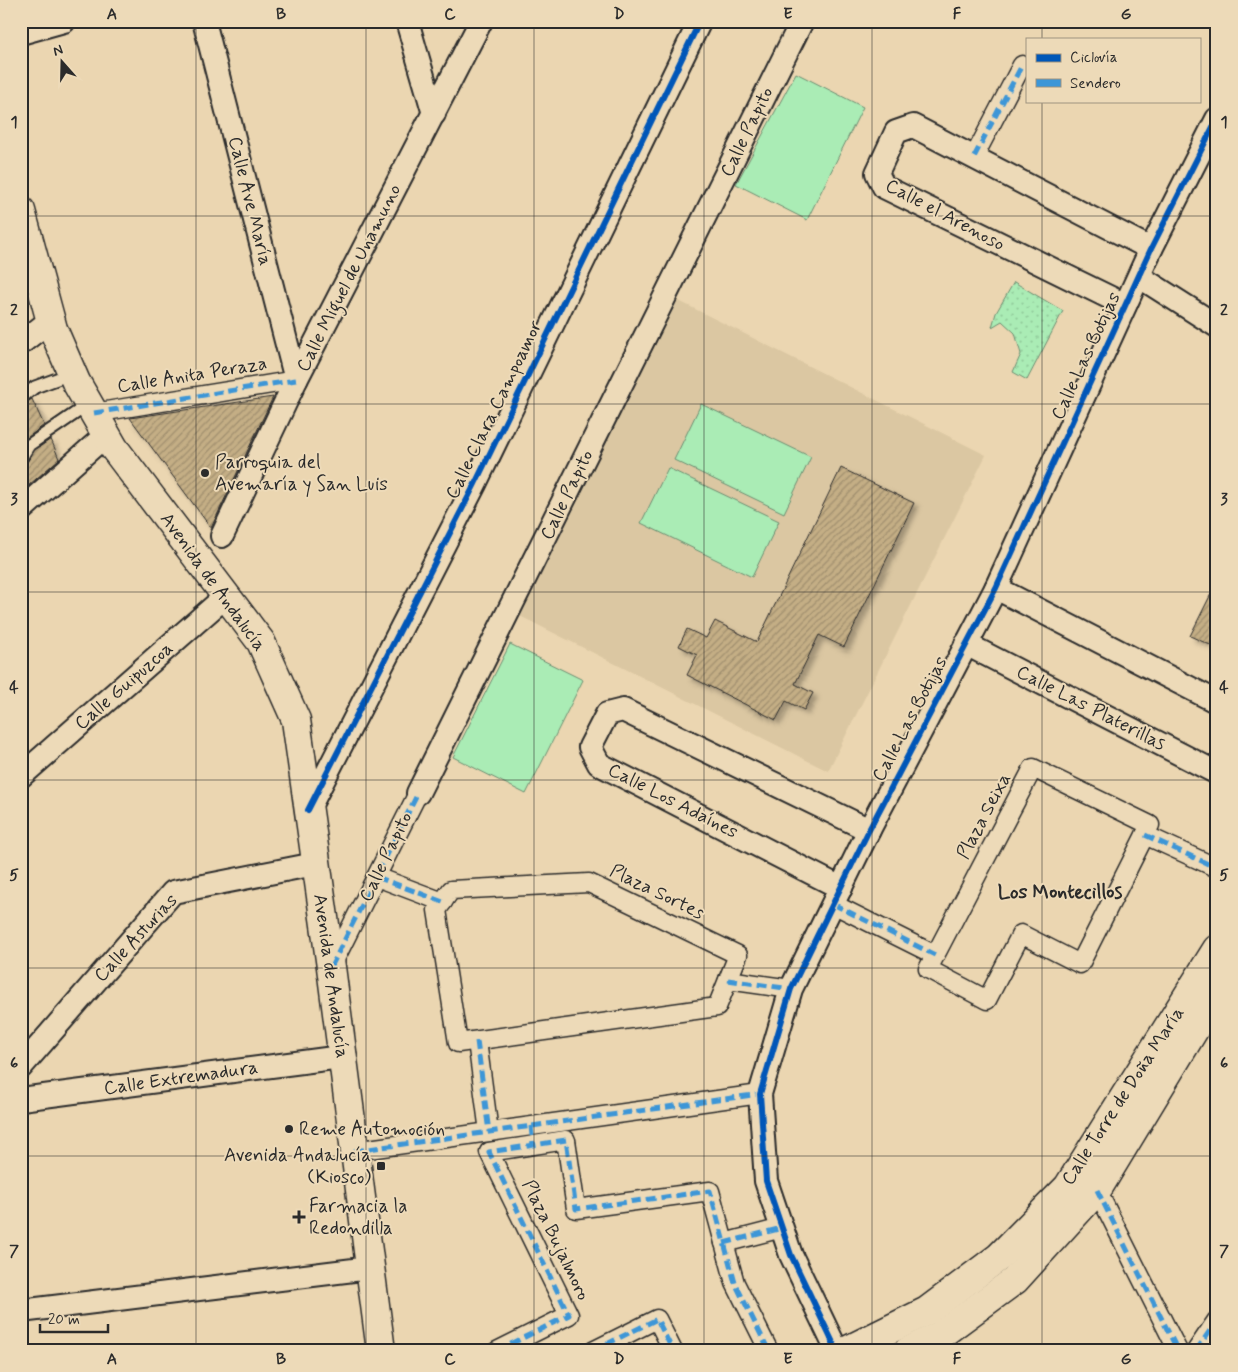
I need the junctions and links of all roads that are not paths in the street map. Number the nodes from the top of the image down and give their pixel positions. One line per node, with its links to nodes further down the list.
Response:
1 (64, 21): 7 (street)
2 (204, 21): 20 (street, Calle Ave María)
3 (407, 21): 9 (street)
4 (481, 21): 9 (street, Calle Miguel de Unamuno)
5 (700, 21): 33 (street, Calle Clara Campoamor)
6 (802, 21): 32 (street, Calle Papito)
7 (21, 33)
8 (1022, 65): 11 (street)
9 (434, 114): 20 (street, Calle Miguel de Unamuno)
10 (1217, 119): 13 (street, Calle Las Botijas)
11 (974, 157): 13 (street, Calle el Arenoso); 15 (street, Calle el Arenoso)
12 (21, 211): 16 (main road, Avenida de Andalucía)
13 (1151, 249): 14 (street, Calle Las Botijas)
14 (1140, 277): 15 (street, Calle Las Botijas); 17 (street)
15 (1125, 305): 26 (street, Calle Las Botijas)
16 (52, 319): 18 (street); 19 (main road, Avenida de Andalucía)
17 (1217, 326)
18 (21, 343)
19 (73, 373): 21 (lane); 22 (main road, Avenida de Andalucía)
20 (296, 380): 22 (street, Calle Anita Peraza); 25 (street, Calle Miguel de Unamuno)
21 (21, 398)
22 (97, 417): 23 (lane); 24 (street); 27 (main road, Avenida de Andalucía)
23 (21, 458)
24 (21, 510)
25 (222, 536)
26 (996, 588): 28 (street, Calle Las Botijas); 29 (street)
27 (226, 596): 31 (street, Calle Guipuzcoa); 33 (main road, Avenida de Andalucía)
28 (966, 644): 30 (street, Calle Las Platerillas); 34 (street, Calle Las Botijas)
29 (1217, 702)
30 (1217, 773)
31 (21, 776)
32 (418, 793): 38 (street, Calle Papito)
33 (308, 810): 36 (main road, Avenida de Andalucía)
34 (869, 830): 39 (street, Calle Las Botijas); 39 (street, Calle Los Adaínes)
35 (1146, 835): 37 (street); 42 (street, Plaza Seixa); 42 (street)
36 (316, 864): 43 (main road, Avenida de Andalucía); 49 (street, Calle Asturias)
37 (1217, 868)
38 (377, 877): 40 (street); 43 (street, Calle Papito)
39 (837, 896): 42 (street); 45 (street, Calle Las Botijas)
40 (443, 902): 44 (street, Plaza Sortes); 47 (street, Plaza Sortes)
41 (1217, 949): 70 (main road, Calle Torre de Doña María)
42 (935, 955)
43 (331, 968): 48 (main road, Avenida de Andalucía)
44 (728, 980): 45 (street); 47 (street, Plaza Sortes)
45 (791, 989): 50 (street, Calle Las Botijas)
46 (1217, 992): 56 (main road, Calle Torre de Doña María)
47 (477, 1040): 53 (street)
48 (341, 1057): 51 (street, Calle Extremadura); 55 (main road, Avenida de Andalucía)
49 (21, 1067)
50 (760, 1094): 52 (street); 57 (street, Calle Las Botijas)
51 (21, 1099)
52 (531, 1126): 53 (street); 54 (street)
53 (489, 1132): 55 (street)
54 (533, 1145): 58 (street, Plaza Bujalmoro); 65 (street, Plaza Bujalmoro)
55 (354, 1151): 59 (main road, Avenida de Andalucía)
56 (1097, 1190): 71 (main road, Calle Torre de Doña María); 72 (street)
57 (782, 1228): 58 (street); 69 (street, Calle Las Botijas)
58 (724, 1243): 68 (street, Plaza Bujalmoro)
59 (370, 1268): 60 (main road, Avenida de Andalucía); 61 (street)
60 (375, 1306): 63 (main road, Avenida de Andalucía); 64 (main road, Avenida de Andalucía)
61 (21, 1311)
62 (1217, 1320): 73 (street)
63 (381, 1351)
64 (391, 1351)
65 (496, 1351)
66 (593, 1351): 67 (street)
67 (674, 1351)
68 (769, 1351)
69 (837, 1351)
70 (846, 1351)
71 (908, 1351)
72 (1178, 1351)
73 (1196, 1351)

